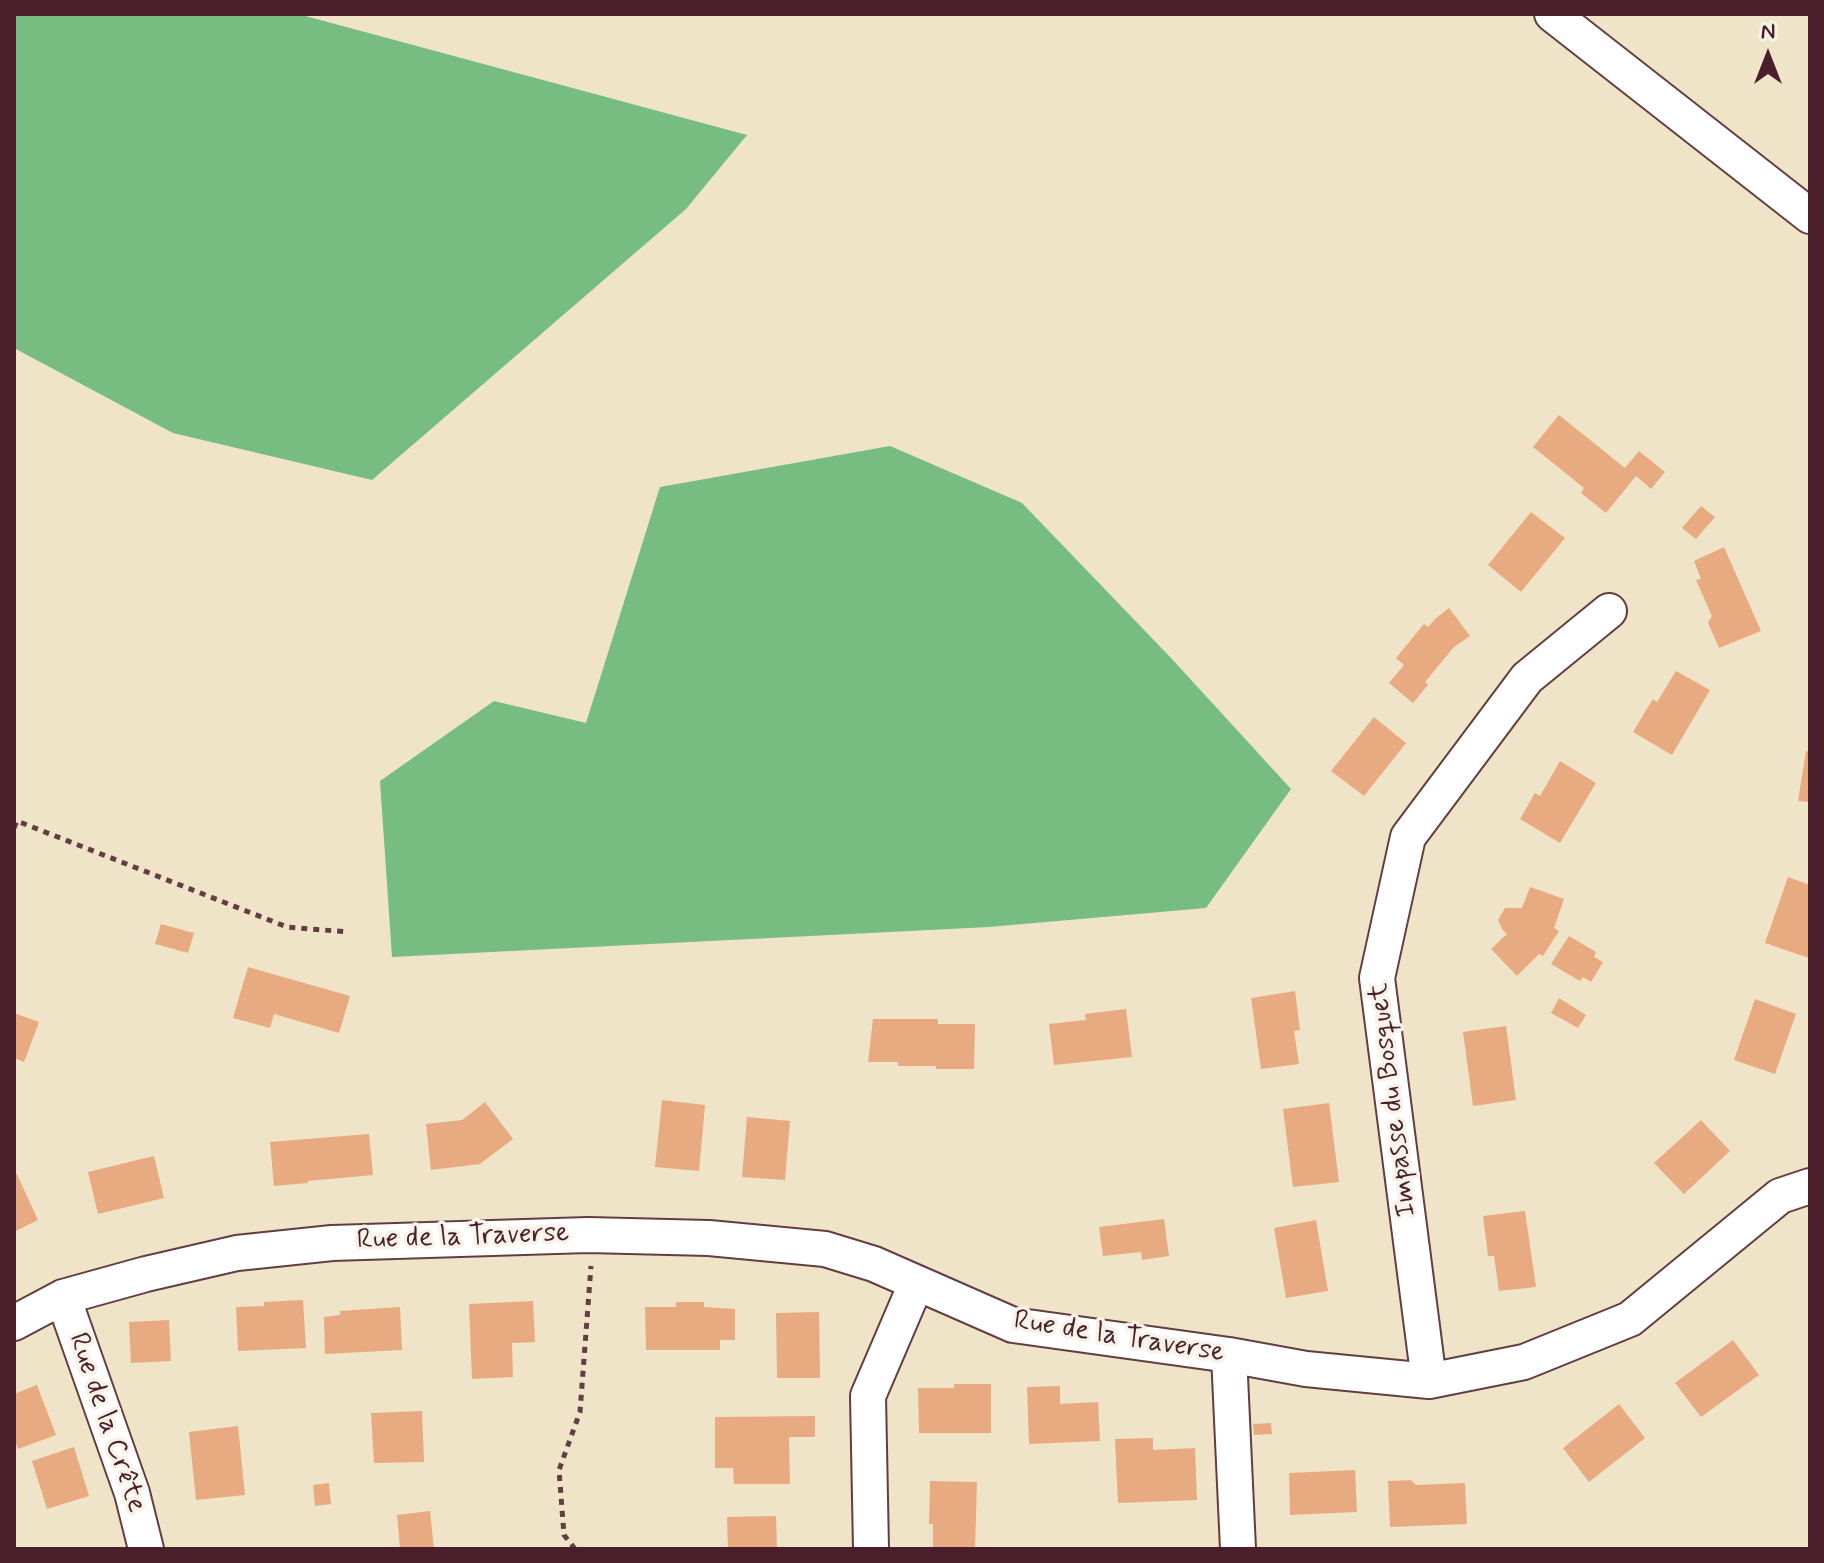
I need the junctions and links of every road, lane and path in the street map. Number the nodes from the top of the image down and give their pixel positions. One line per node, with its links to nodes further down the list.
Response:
1 (1552, 14): 2 (street)
2 (1810, 216)
3 (1609, 611): 12 (street, Impasse du Bosquet)
4 (14, 828): 5 (path)
5 (348, 932)
6 (1810, 1186): 12 (street, Rue de la Traverse)
7 (592, 1235): 8 (street, Rue de la Traverse); 9 (street, Rue de la Traverse); 14 (path)
8 (916, 1284): 11 (street, Rue de la Traverse); 15 (street)
9 (63, 1297): 10 (street, Rue de la Traverse); 13 (street, Rue de la Crête)
10 (14, 1323)
11 (1229, 1355): 12 (street, Rue de la Traverse); 16 (street)
12 (1429, 1381)
13 (146, 1549)
14 (575, 1549)
15 (871, 1549)
16 (1238, 1549)

